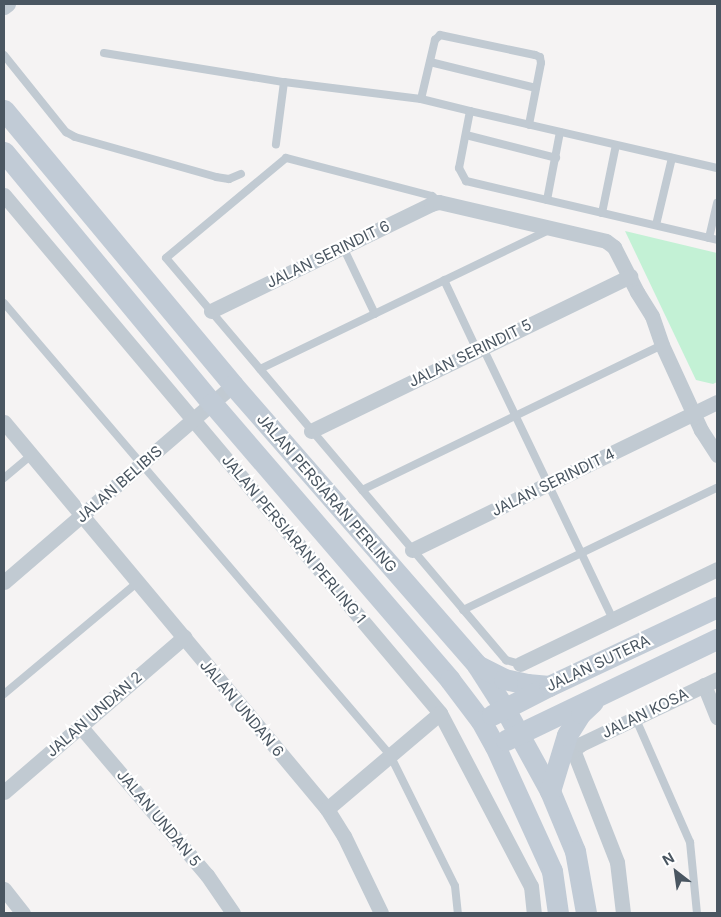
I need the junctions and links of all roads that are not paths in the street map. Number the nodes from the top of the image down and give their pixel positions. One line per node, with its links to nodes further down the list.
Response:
1 (8, 4): 2 (street)
2 (4, 7)
3 (104, 53): 6 (lane)
4 (4, 55): 20 (lane)
5 (430, 62): 7 (lane); 7 (lane); 8 (lane)
6 (284, 82): 8 (lane); 14 (lane)
7 (536, 88): 11 (lane)
8 (421, 99): 10 (lane)
9 (4, 110): 38 (main road, JALAN PERSIARAN PERLING)
10 (470, 111): 11 (lane); 13 (lane)
11 (529, 125): 12 (lane)
12 (560, 132): 15 (lane); 17 (lane)
13 (466, 135): 17 (lane); 22 (lane)
14 (276, 144)
15 (616, 145): 18 (lane); 25 (lane)
16 (4, 152): 40 (main road, JALAN PERSIARAN PERLING)
17 (556, 158): 22 (lane)
18 (672, 158): 19 (lane); 26 (lane)
19 (717, 168)
20 (241, 174)
21 (4, 194): 43 (street, JALAN PERSIARAN PERLING 1)
22 (547, 200): 25 (lane)
23 (443, 203): 27 (street); 29 (street, JALAN SERINDIT 6); 33 (lane)
24 (717, 203): 28 (lane)
25 (602, 213): 26 (lane)
26 (656, 225): 28 (lane)
27 (551, 229): 30 (street); 31 (lane)
28 (713, 239)
29 (343, 247): 33 (street, JALAN SERINDIT 6); 34 (lane)
30 (630, 276): 35 (street); 36 (street, JALAN SERINDIT 5)
31 (444, 280): 34 (lane); 36 (lane)
32 (4, 303): 48 (lane)
33 (211, 311): 37 (lane)
34 (375, 314): 37 (lane)
35 (662, 345): 41 (street); 42 (lane)
36 (480, 349): 42 (lane); 45 (street, JALAN SERINDIT 5)
37 (260, 369): 45 (lane)
38 (233, 385): 40 (street, JALAN BELIBIS); 65 (main road, JALAN PERSIARAN PERLING)
39 (717, 402): 41 (street, JALAN SERINDIT 4)
40 (212, 403): 43 (street, JALAN BELIBIS); 74 (main road, JALAN PERSIARAN PERLING)
41 (694, 414): 47 (street); 50 (street, JALAN SERINDIT 4)
42 (516, 416): 50 (lane); 52 (lane)
43 (194, 420): 48 (street, JALAN BELIBIS); 71 (street, JALAN PERSIARAN PERLING 1)
44 (4, 422): 46 (street, JALAN UNDAN 6)
45 (310, 431): 52 (lane)
46 (31, 455): 49 (lane); 53 (street, JALAN UNDAN 6)
47 (717, 455)
48 (140, 464): 53 (street, JALAN BELIBIS); 78 (lane)
49 (4, 478)
50 (548, 484): 54 (street, JALAN SERINDIT 4); 55 (lane)
51 (717, 488): 55 (lane)
52 (362, 490): 54 (lane)
53 (82, 516): 57 (street, JALAN BELIBIS); 58 (street, JALAN UNDAN 6)
54 (412, 550): 60 (lane)
55 (582, 553): 60 (lane); 61 (lane)
56 (717, 569): 61 (street)
57 (4, 582)
58 (138, 582): 62 (street, JALAN UNDAN 6); 68 (lane)
59 (717, 607): 67 (main road, JALAN SUTERA)
60 (463, 610): 64 (lane)
61 (613, 619): 64 (street)
62 (184, 637): 75 (street, JALAN UNDAN 2); 81 (street, JALAN UNDAN 6)
63 (717, 639): 69 (main road, JALAN SUTERA)
64 (520, 664)
65 (476, 665): 67 (main road); 70 (main road, JALAN PERSIARAN PERLING)
66 (710, 682): 72 (street, JALAN KOSA); 73 (street)
67 (548, 686): 70 (main road, JALAN SUTERA)
68 (4, 694)
69 (600, 696): 76 (main road, JALAN SUTERA); 79 (main road)
70 (505, 709): 74 (main road, JALAN SUTERA); 76 (main road, JALAN PERSIARAN PERLING)
71 (440, 713): 78 (street); 87 (street, JALAN PERSIARAN PERLING 1)
72 (635, 717): 90 (street, JALAN KOSA); 91 (lane)
73 (717, 718)
74 (481, 721): 77 (main road, JALAN PERSIARAN PERLING)
75 (80, 726): 80 (street, JALAN UNDAN 2); 84 (street, JALAN UNDAN 5)
76 (518, 734): 77 (main road, JALAN SUTERA); 79 (main road, JALAN PERSIARAN PERLING)
77 (495, 746): 88 (main road, JALAN PERSIARAN PERLING)
78 (390, 754): 81 (street); 86 (lane)
79 (550, 791): 89 (main road, JALAN PERSIARAN PERLING)
80 (4, 792)
81 (327, 809): 85 (street, JALAN UNDAN 6)
82 (4, 889): 83 (street)
83 (23, 913)
84 (233, 913)
85 (381, 913)
86 (458, 913)
87 (534, 913)
88 (558, 913)
89 (586, 913)
90 (622, 913)
91 (697, 913)

